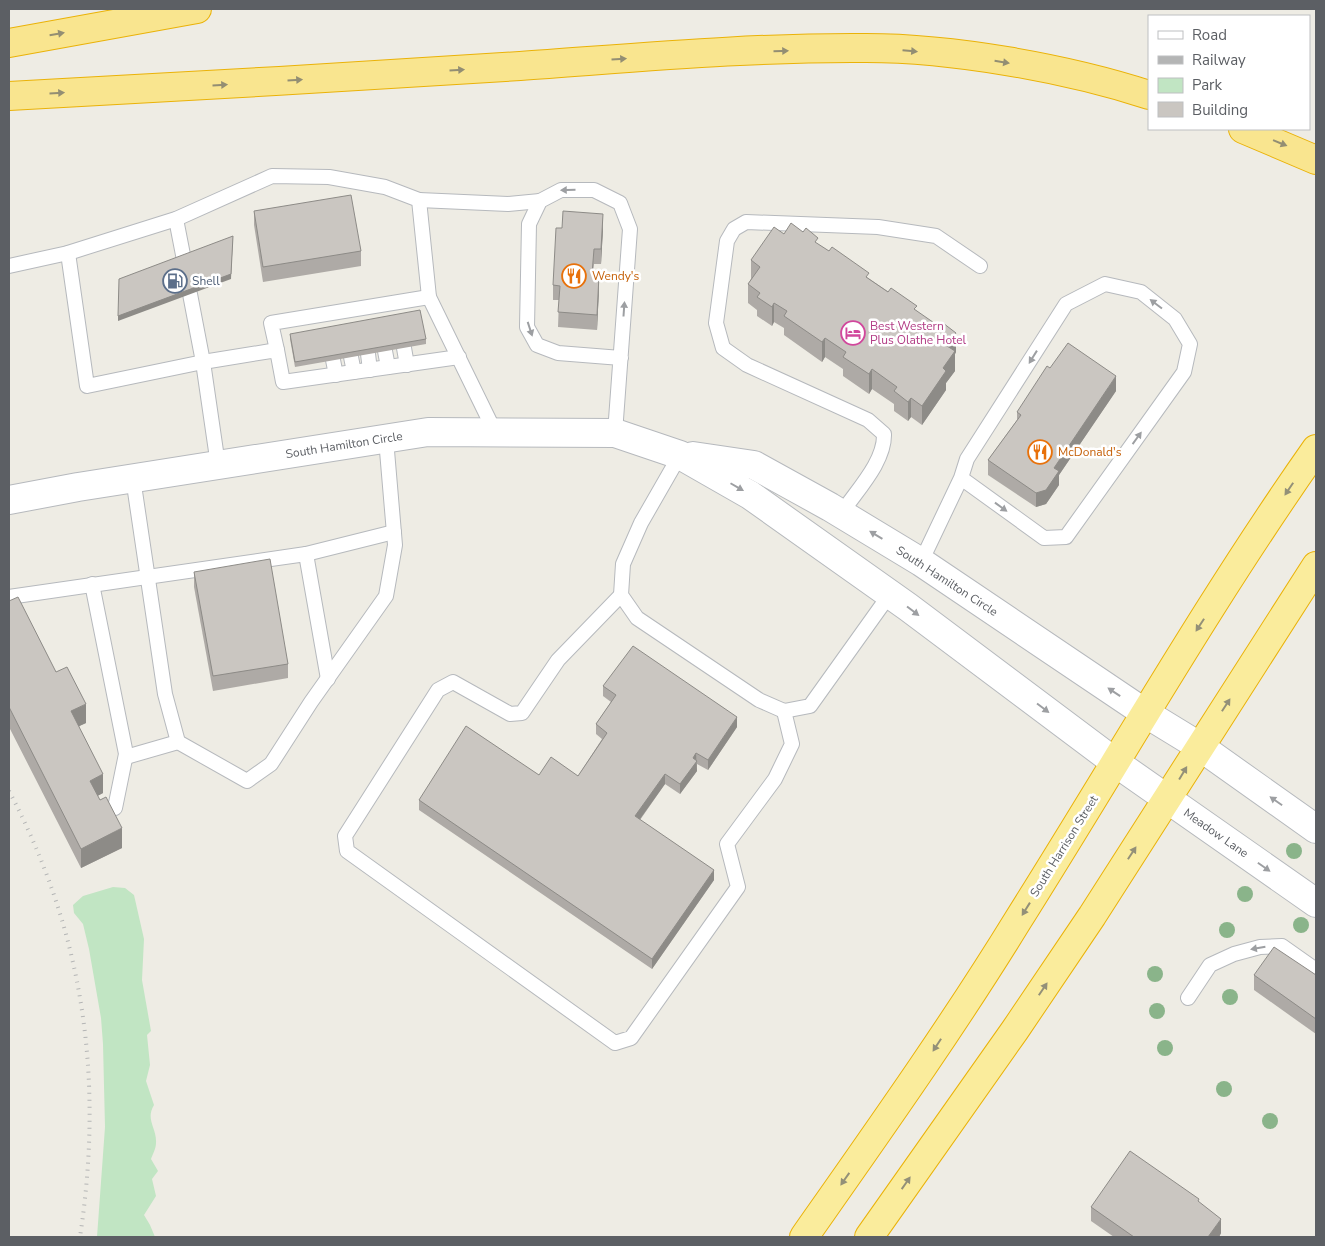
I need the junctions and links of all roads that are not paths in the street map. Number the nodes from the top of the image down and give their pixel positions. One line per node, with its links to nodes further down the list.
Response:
1 (196, 9): 2 (highway, one-way to 1)
2 (9, 43)
3 (1148, 95): 4 (highway, one-way to 3)
4 (9, 96)
5 (1245, 130): 6 (highway, one-way to 6)
6 (1316, 160)
7 (419, 200): 8 (lane); 9 (lane); 15 (lane)
8 (540, 201): 34 (lane, one-way to 34); 34 (lane, one-way to 8)
9 (176, 219): 10 (lane); 11 (lane)
10 (68, 253): 12 (lane); 36 (lane)
11 (184, 260)
12 (9, 266)
13 (980, 266): 53 (lane)
14 (190, 294): 36 (lane)
15 (429, 297): 16 (lane); 33 (lane)
16 (396, 302): 17 (lane); 22 (lane)
17 (378, 306): 18 (lane); 23 (lane)
18 (360, 308): 19 (lane); 24 (lane)
19 (343, 311): 20 (lane); 25 (lane)
20 (325, 314): 21 (lane); 26 (lane)
21 (307, 317): 27 (lane); 29 (lane)
22 (399, 319)
23 (381, 323)
24 (363, 326)
25 (346, 329)
26 (328, 332)
27 (310, 335)
28 (404, 348): 38 (lane)
29 (276, 350): 36 (lane); 43 (lane)
30 (386, 351): 39 (lane)
31 (368, 354): 40 (lane)
32 (351, 357): 41 (lane)
33 (458, 357): 38 (lane); 44 (lane)
34 (621, 358): 45 (lane)
35 (333, 360): 42 (lane)
36 (203, 362): 49 (lane)
37 (315, 363): 43 (lane)
38 (407, 365): 39 (lane)
39 (388, 367): 40 (lane)
40 (370, 370): 41 (lane)
41 (354, 372): 42 (lane)
42 (336, 375): 43 (lane)
43 (318, 377)
44 (495, 432): 45 (street, South Hamilton Circle); 46 (street, South Hamilton Circle)
45 (615, 433): 48 (street, South Hamilton Circle)
46 (386, 439): 49 (street, South Hamilton Circle); 54 (lane)
47 (1316, 449): 65 (highway, South Harrison Street, one-way to 65)
48 (680, 455): 53 (street, South Hamilton Circle); 60 (lane); 61 (street, South Hamilton Circle, one-way to 61)
49 (218, 465): 50 (street, South Hamilton Circle)
50 (132, 478): 52 (street, South Hamilton Circle); 58 (lane)
51 (961, 478): 51 (lane, one-way to 51); 56 (lane)
52 (9, 500)
53 (841, 514): 56 (street, South Hamilton Circle, one-way to 53)
54 (394, 532): 55 (lane); 63 (lane)
55 (306, 554): 58 (lane); 63 (lane)
56 (921, 562): 65 (street, South Hamilton Circle, one-way to 56)
57 (1316, 566): 67 (highway, one-way to 57)
58 (147, 576): 59 (lane); 66 (lane)
59 (92, 584): 62 (lane); 68 (lane)
60 (620, 594): 64 (lane); 64 (lane)
61 (890, 594): 64 (lane); 69 (street, South Hamilton Circle, one-way to 69)
62 (9, 598)
63 (328, 678): 66 (lane)
64 (784, 711)
65 (1145, 713): 67 (street, South Hamilton Circle); 69 (highway, South Harrison Street)
66 (178, 742): 68 (lane)
67 (1199, 746): 70 (highway, one-way to 67); 72 (street, one-way to 67)
68 (126, 757): 71 (lane)
69 (1116, 763): 70 (street, Meadow Lane); 76 (highway, South Harrison Street, one-way to 76)
70 (1167, 799): 73 (street, Meadow Lane, one-way to 73); 77 (highway, one-way to 70)
71 (115, 808)
72 (1316, 828)
73 (1316, 903)
74 (1316, 970): 75 (lane, one-way to 75)
75 (1188, 998)
76 (804, 1237)
77 (869, 1237)

